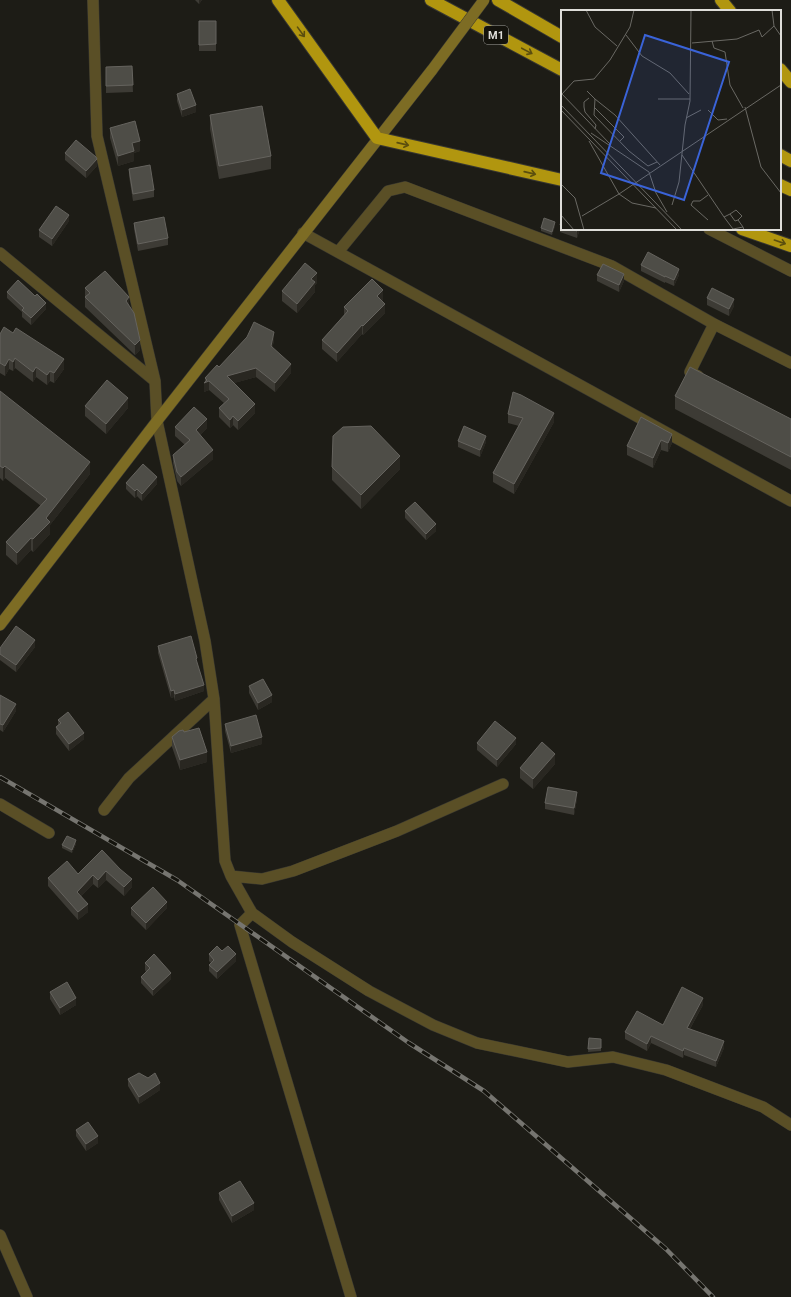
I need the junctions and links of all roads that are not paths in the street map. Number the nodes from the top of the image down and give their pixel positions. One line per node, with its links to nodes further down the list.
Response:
1 (93, 0): 27 (street)
2 (278, 0): 12 (highway, one-way to 12)
3 (431, 0): 9 (highway, M1, one-way to 9)
4 (484, 0): 12 (main road, bridge)
5 (498, 0): 8 (highway, M1)
6 (721, 0): 7 (highway)
7 (729, 10)
8 (561, 36)
9 (561, 69)
10 (781, 70): 11 (highway)
11 (791, 82)
12 (377, 138): 15 (highway, one-way to 15); 20 (main road)
13 (781, 156): 14 (highway)
14 (791, 161)
15 (561, 180)
16 (781, 185): 17 (highway)
17 (791, 190)
18 (711, 230): 24 (street)
19 (745, 230): 21 (highway, one-way to 21)
20 (303, 233): 22 (street); 29 (main road)
21 (791, 246)
22 (338, 252): 25 (street); 30 (street)
23 (0, 253): 27 (street)
24 (791, 271)
25 (714, 324): 26 (street); 28 (street)
26 (791, 363)
27 (155, 382): 29 (street)
28 (710, 382)
29 (157, 421): 31 (main road); 32 (street)
30 (791, 501)
31 (0, 625)
32 (214, 700): 35 (street); 37 (street)
33 (503, 784): 37 (street)
34 (0, 804): 36 (street)
35 (104, 810)
36 (49, 833)
37 (231, 876): 38 (street)
38 (252, 913): 39 (street); 42 (street)
39 (791, 1125)
40 (0, 1235): 41 (street)
41 (26, 1297)
42 (351, 1297)

